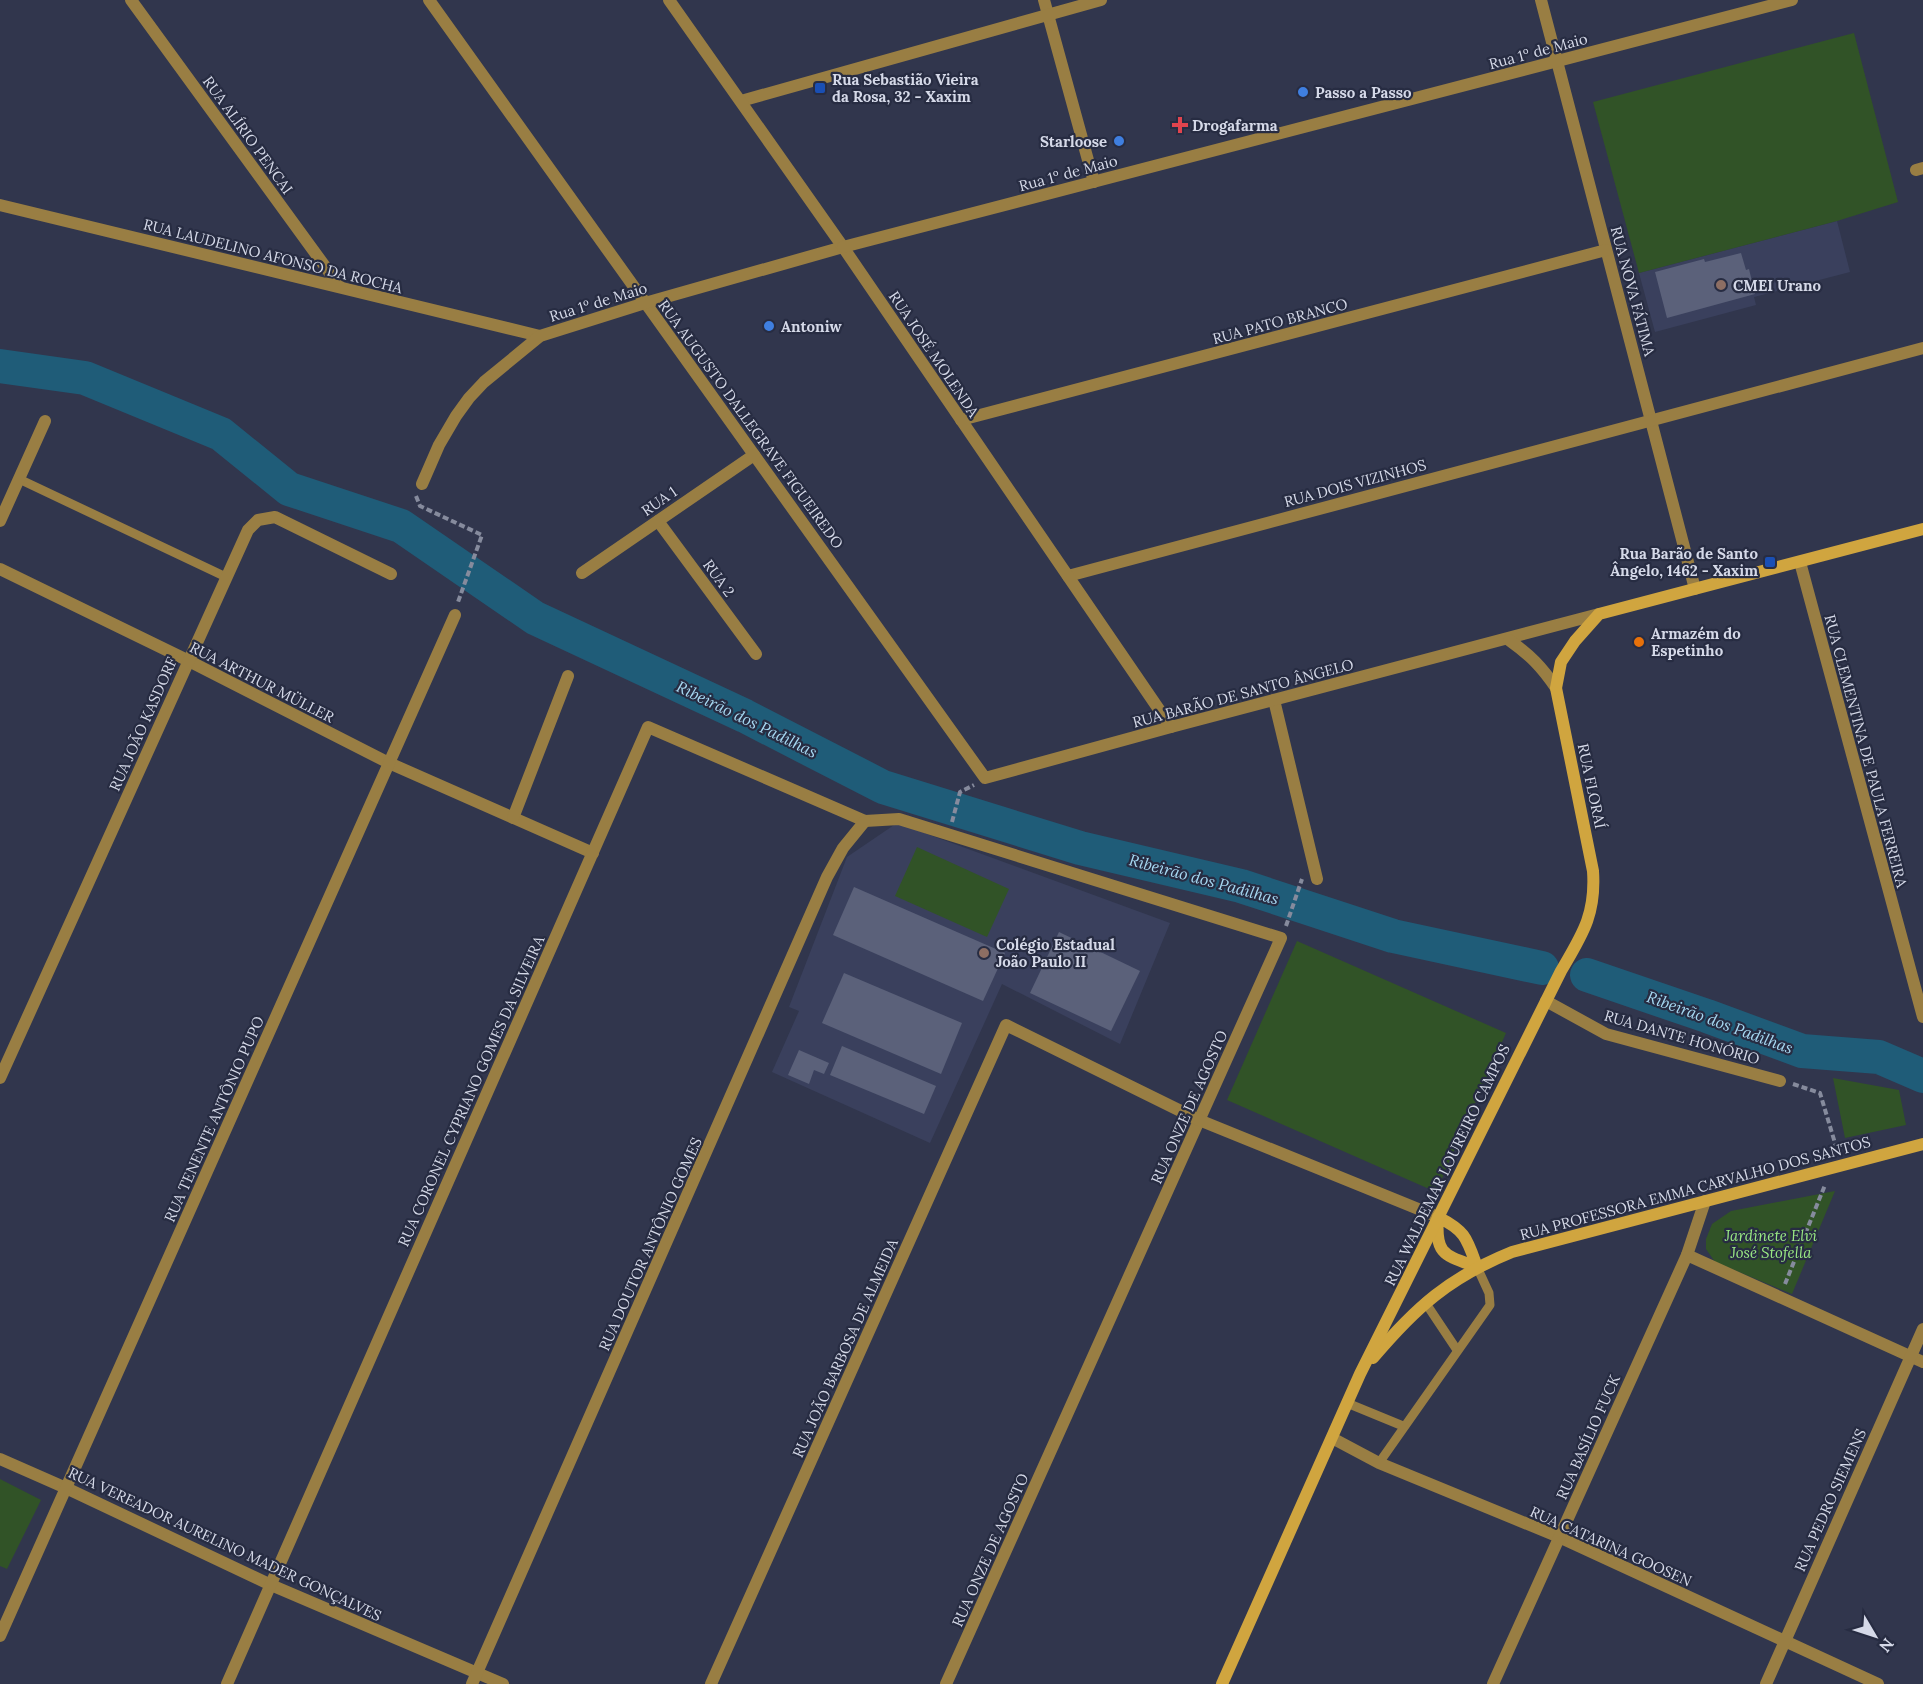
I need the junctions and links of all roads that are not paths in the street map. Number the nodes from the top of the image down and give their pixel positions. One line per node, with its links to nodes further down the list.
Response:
1 (131, 0): 15 (street, RUA ALÍRIO PENCAI)
2 (429, 0): 16 (street, RUA AUGUSTO DALLEGRAVE FIGUEIREDO)
3 (669, 0): 10 (street, RUA JOSÉ MOLENDA)
4 (1044, 0): 8 (street)
5 (1101, 0): 8 (street)
6 (1541, 0): 9 (street, RUA NOVA FÁTIMA)
7 (1792, 0): 9 (street, Rua 1º de Maio)
8 (1048, 14): 10 (street); 11 (street)
9 (1557, 61): 11 (street, Rua 1º de Maio); 14 (street, RUA NOVA FÁTIMA)
10 (741, 101): 13 (street, RUA JOSÉ MOLENDA)
11 (1094, 182): 13 (street, Rua 1º de Maio)
12 (0, 205): 15 (street, RUA LAUDELINO AFONSO DA ROCHA)
13 (843, 247): 16 (street, Rua 1º de Maio); 19 (street, RUA JOSÉ MOLENDA)
14 (1606, 250): 19 (street, RUA PATO BRANCO); 20 (street, RUA NOVA FÁTIMA)
15 (340, 287): 17 (street, RUA LAUDELINO AFONSO DA ROCHA)
16 (645, 303): 17 (street, Rua 1º de Maio); 22 (street, RUA AUGUSTO DALLEGRAVE FIGUEIREDO)
17 (540, 336): 24 (street, Rua 1º de Maio)
18 (1923, 348): 20 (street, RUA DOIS VIZINHOS)
19 (961, 420): 32 (street, RUA JOSÉ MOLENDA)
20 (1651, 420): 32 (street, RUA DOIS VIZINHOS); 34 (street, RUA NOVA FÁTIMA)
21 (45, 421): 23 (street)
22 (754, 455): 26 (street, RUA 1); 45 (street, RUA AUGUSTO DALLEGRAVE FIGUEIREDO)
23 (19, 479): 25 (street); 33 (lane)
24 (422, 484)
25 (0, 521)
26 (658, 521): 30 (street, RUA 1); 38 (street, RUA 2)
27 (1923, 529): 28 (main road, RUA BARÃO DE SANTO ÂNGELO)
28 (1800, 562): 34 (main road, RUA BARÃO DE SANTO ÂNGELO); 52 (street, RUA CLEMENTINA DE PAULA FERREIRA)
29 (0, 568): 39 (street, RUA ARTHUR MÜLLER)
30 (582, 573)
31 (391, 574): 33 (street, RUA JOÃO KASDORF)
32 (1068, 576): 43 (street, RUA JOSÉ MOLENDA)
33 (226, 577): 39 (street, RUA JOÃO KASDORF)
34 (1695, 589): 35 (main road, RUA BARÃO DE SANTO ÂNGELO)
35 (1599, 614): 37 (street, RUA BARÃO DE SANTO ÂNGELO); 41 (main road, RUA FLORAÍ)
36 (455, 615): 44 (street, RUA TENENTE ANTÔNIO PUPO)
37 (1509, 640): 41 (street); 42 (street, RUA BARÃO DE SANTO ÂNGELO)
38 (756, 654)
39 (189, 661): 44 (street, RUA ARTHUR MÜLLER); 53 (street, RUA JOÃO KASDORF)
40 (568, 676): 46 (street)
41 (1556, 688): 50 (main road, RUA FLORAÍ)
42 (1275, 700): 43 (street, RUA BARÃO DE SANTO ÂNGELO); 49 (street)
43 (1170, 727): 45 (street, RUA BARÃO DE SANTO ÂNGELO)
44 (389, 763): 46 (street, RUA ARTHUR MÜLLER); 72 (street, RUA TENENTE ANTÔNIO PUPO)
45 (985, 778)
46 (513, 818): 48 (street, RUA ARTHUR MÜLLER)
47 (865, 821): 48 (street, RUA CORONEL CYPRIANO GOMES DA SILVEIRA); 55 (street, RUA ONZE DE AGOSTO); 77 (street, RUA DOUTOR ANTÔNIO GOMES)
48 (593, 853): 74 (street, RUA CORONEL CYPRIANO GOMES DA SILVEIRA)
49 (1317, 879)
50 (1561, 970): 51 (main road, RUA WALDEMAR LOUREIRO CAMPOS)
51 (1545, 1001): 54 (street, RUA DANTE HONÓRIO); 58 (main road, RUA WALDEMAR LOUREIRO CAMPOS)
52 (1923, 1017)
53 (0, 1078)
54 (1780, 1081)
55 (1199, 1120): 58 (street); 80 (street, RUA JOÃO BARBOSA DE ALMEIDA); 81 (street, RUA ONZE DE AGOSTO)
56 (1923, 1144): 57 (main road, RUA PROFESSORA EMMA CARVALHO DOS SANTOS)
57 (1705, 1201): 59 (street, RUA BASÍLIO FUCK); 60 (main road, RUA PROFESSORA EMMA CARVALHO DOS SANTOS)
58 (1438, 1217): 60 (main road); 60 (main road); 66 (main road, RUA WALDEMAR LOUREIRO CAMPOS)
59 (1687, 1255): 64 (street); 73 (street, RUA BASÍLIO FUCK)
60 (1477, 1267): 61 (main road, RUA WALDEMAR LOUREIRO CAMPOS); 63 (lane)
61 (1425, 1302): 63 (lane); 66 (main road, RUA WALDEMAR LOUREIRO CAMPOS)
62 (1923, 1329): 64 (street, RUA PEDRO SIEMENS)
63 (1457, 1350): 68 (lane)
64 (1910, 1356): 65 (street); 76 (street, RUA PEDRO SIEMENS)
65 (1923, 1362)
66 (1360, 1374): 67 (main road, RUA WALDEMAR LOUREIRO CAMPOS)
67 (1347, 1403): 68 (lane); 69 (main road, RUA WALDEMAR LOUREIRO CAMPOS)
68 (1403, 1426): 71 (lane)
69 (1332, 1438): 71 (street, RUA CATARINA GOOSEN); 82 (main road, RUA WALDEMAR LOUREIRO CAMPOS)
70 (0, 1459): 72 (street, RUA VEREADOR AURELINO MADER GONÇALVES)
71 (1379, 1463): 73 (street, RUA CATARINA GOOSEN)
72 (66, 1488): 74 (street, RUA VEREADOR AURELINO MADER GONÇALVES); 75 (street, RUA TENENTE ANTÔNIO PUPO)
73 (1559, 1538): 76 (street, RUA CATARINA GOOSEN); 83 (street, RUA BASÍLIO FUCK)
74 (271, 1585): 77 (street, RUA VEREADOR AURELINO MADER GONÇALVES); 78 (street, RUA CORONEL CYPRIANO GOMES DA SILVEIRA)
75 (0, 1636)
76 (1785, 1641): 84 (street, RUA PEDRO SIEMENS); 85 (street, RUA CATARINA GOOSEN)
77 (475, 1678): 79 (street, RUA VEREADOR AURELINO MADER GONÇALVES)
78 (227, 1684)
79 (503, 1684)
80 (711, 1684)
81 (946, 1684)
82 (1222, 1684)
83 (1493, 1684)
84 (1766, 1684)
85 (1878, 1684)

